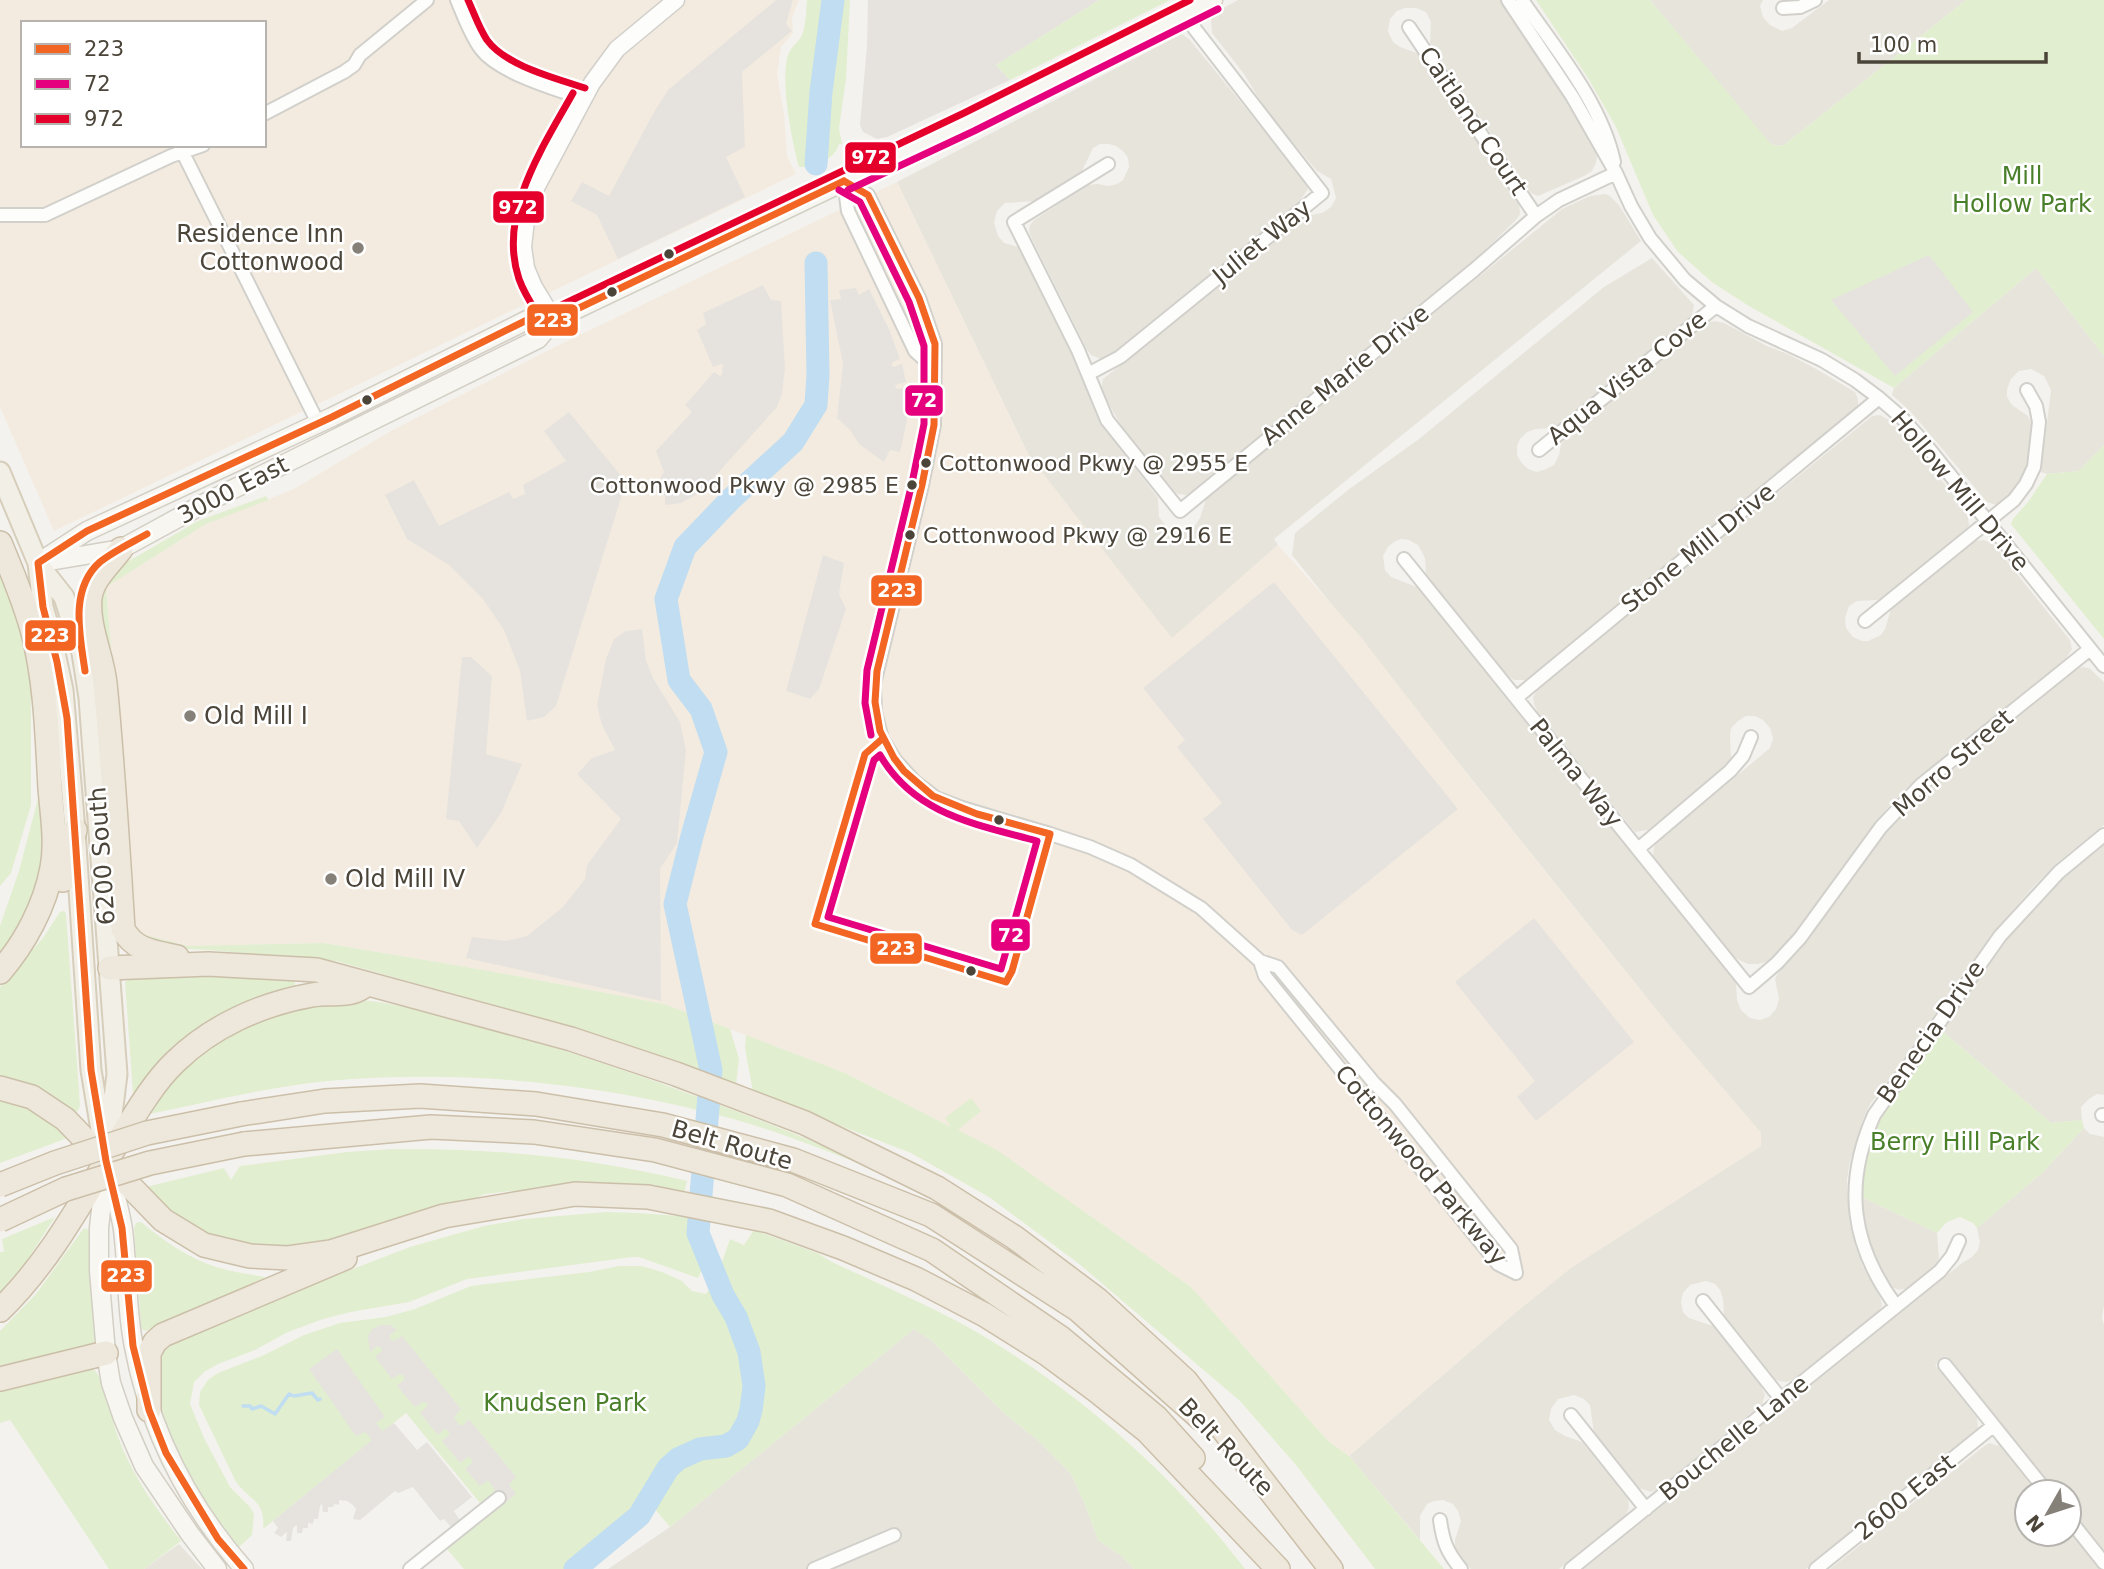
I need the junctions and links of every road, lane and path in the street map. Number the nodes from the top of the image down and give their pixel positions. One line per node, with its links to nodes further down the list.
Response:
1 (427, 0): 12 (street)
2 (457, 0): 11 (street)
3 (676, 0): 11 (street)
4 (1213, 0): 9 (main road, 3000 East)
5 (1508, 0): 15 (street, Hollow Mill Drive)
6 (1522, 0): 15 (street, Hollow Mill Drive)
7 (1815, 0): 8 (street)
8 (1783, 8)
9 (1184, 15): 16 (main road, 3000 East); 22 (street, Juliet Way)
10 (1409, 27): 18 (street, Caitland Court)
11 (582, 98): 20 (street)
12 (266, 113)
13 (181, 149): 17 (street); 25 (street)
14 (1108, 164): 22 (street, Anne Marie Drive)
15 (1616, 173): 18 (street, Anne Marie Drive); 19 (street, Hollow Mill Drive)
16 (844, 181): 20 (main road, 3000 East); 21 (street); 21 (street, Cottonwood Parkway)
17 (2, 216)
18 (1536, 216): 22 (street, Anne Marie Drive)
19 (1716, 306): 24 (street, Hollow Mill Drive); 26 (street, Aqua Vista Cove)
20 (554, 320): 25 (main road, 3000 East); 30 (main road, 3000 East)
21 (934, 368): 42 (street, Cottonwood Parkway)
22 (1088, 374)
23 (2027, 390): 28 (street)
24 (1879, 398): 28 (street, Hollow Mill Drive); 37 (street, Stone Mill Drive)
25 (318, 423): 32 (main road, 3000 East)
26 (1539, 450)
27 (0, 472): 32 (main road, 6200 South)
28 (1988, 522): 33 (street); 34 (street, Hollow Mill Drive)
29 (0, 543): 44 (highway)
30 (121, 549): 32 (main road, 3000 East); 35 (main road); 43 (highway)
31 (1404, 559): 37 (street, Palma Way)
32 (38, 564): 35 (main road, 6200 South); 39 (main road, 6200 South)
33 (1865, 621)
34 (2090, 649): 36 (street, Hollow Mill Drive); 47 (street, Morro Street)
35 (82, 653): 45 (main road, 6200 South)
36 (2104, 666)
37 (1516, 698): 41 (street, Palma Way)
38 (1751, 737): 41 (street)
39 (75, 830): 44 (highway); 49 (main road, 6200 South)
40 (2104, 835): 55 (street, Benecia Drive)
41 (1638, 849): 47 (street, Palma Way)
42 (1260, 961): 42 (street, Cottonwood Parkway)
43 (208, 964): 45 (highway); 46 (highway)
44 (5, 966)
45 (110, 968): 49 (main road, 6200 South)
46 (367, 984): 49 (highway); 64 (highway)
47 (1749, 986)
48 (0, 1088): 49 (highway)
49 (106, 1161): 51 (highway); 56 (highway); 57 (main road, 6200 South); 61 (main road, 6200 South)
50 (0, 1185): 64 (highway, Belt Route, bridge)
51 (444, 1216): 61 (highway); 76 (highway)
52 (0, 1220): 77 (highway, Belt Route, bridge)
53 (1959, 1241): 55 (street, Bouchelle Lane)
54 (1703, 1301): 60 (street)
55 (1896, 1306): 60 (street, Bouchelle Lane)
56 (0, 1310)
57 (106, 1353): 59 (highway); 72 (main road, 6200 South)
58 (1945, 1365): 63 (street)
59 (0, 1379)
60 (1782, 1399): 67 (street, Bouchelle Lane)
61 (149, 1410): 73 (main road, 6200 South)
62 (1570, 1415): 67 (street)
63 (1993, 1426): 65 (street); 81 (street, 2600 East)
64 (1258, 1475): 78 (highway, Belt Route)
65 (2036, 1478)
66 (499, 1498): 74 (street)
67 (1646, 1509): 80 (street, Bouchelle Lane)
68 (1440, 1520): 79 (street)
69 (894, 1535): 75 (street)
70 (2083, 1537): 71 (street)
71 (2104, 1563)
72 (217, 1569)
73 (244, 1569)
74 (410, 1569)
75 (814, 1569)
76 (1278, 1569)
77 (1285, 1569)
78 (1331, 1569)
79 (1461, 1569)
80 (1571, 1569)
81 (1816, 1569)

